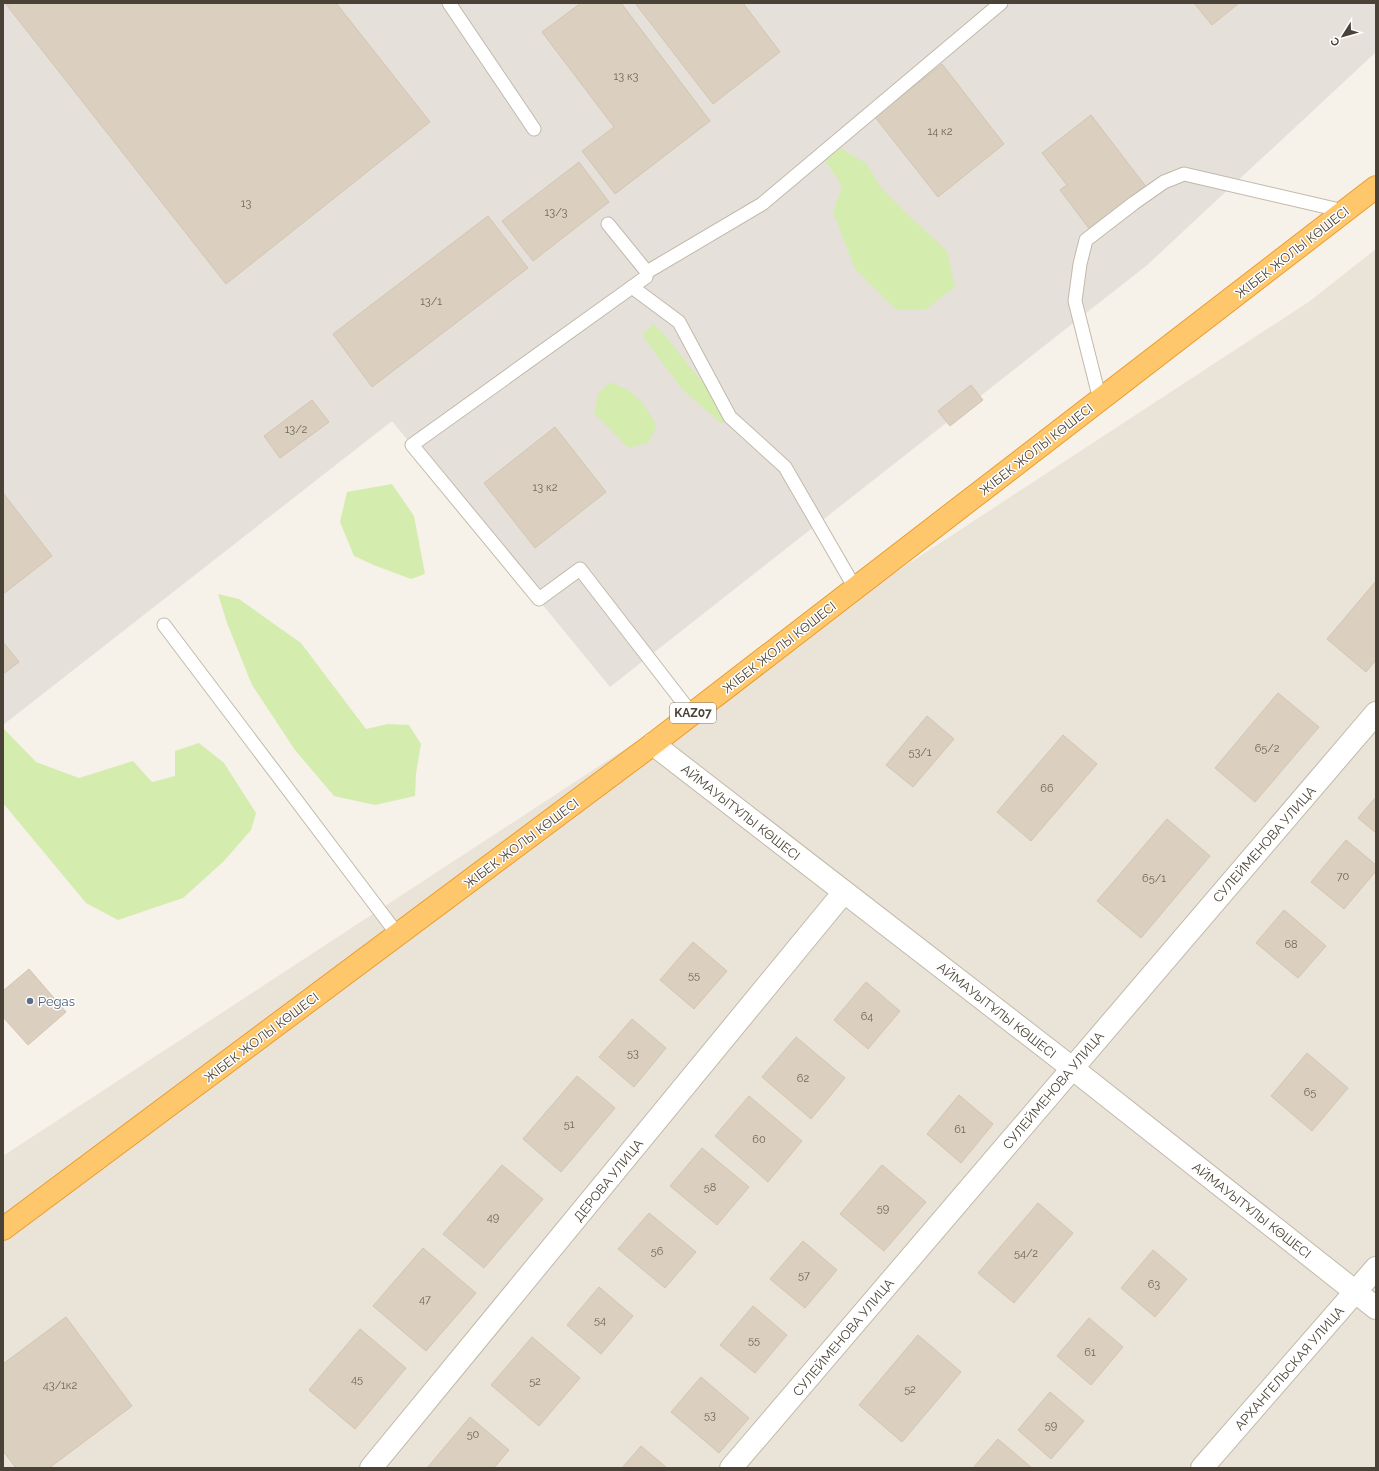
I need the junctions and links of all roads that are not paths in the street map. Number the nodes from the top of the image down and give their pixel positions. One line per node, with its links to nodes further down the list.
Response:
1 (449, 3): 3 (lane)
2 (1001, 3): 7 (lane)
3 (534, 129)
4 (1376, 187): 5 (highway, ЖІБЕК ЖОЛЫ КӨШЕСІ / KAZ07)
5 (1344, 211): 9 (highway, ЖІБЕК ЖОЛЫ КӨШЕСІ / KAZ07); 9 (lane)
6 (608, 224): 7 (lane)
7 (647, 272): 8 (lane)
8 (632, 288): 10 (lane); 13 (lane)
9 (1100, 400): 10 (highway, ЖІБЕК ЖОЛЫ КӨШЕСІ / KAZ07)
10 (855, 588): 13 (highway, ЖІБЕК ЖОЛЫ КӨШЕСІ / KAZ07)
11 (164, 624): 16 (lane)
12 (1376, 713): 17 (street, СУЛЕЙМЕНОВА УЛИЦА)
13 (692, 714): 14 (highway, ЖІБЕК ЖОЛЫ КӨШЕСІ / KAZ07)
14 (653, 744): 15 (street, АЙМАУЫТҰЛЫ КӨШЕСІ); 16 (highway, ЖІБЕК ЖОЛЫ КӨШЕСІ / KAZ07)
15 (844, 892): 17 (street, АЙМАУЫТҰЛЫ КӨШЕСІ); 22 (street, ДЕРОВА УЛИЦА)
16 (398, 935): 18 (highway, ЖІБЕК ЖОЛЫ КӨШЕСІ / KAZ07)
17 (1072, 1068): 20 (street, АЙМАУЫТҰЛЫ КӨШЕСІ); 23 (street, СУЛЕЙМЕНОВА УЛИЦА)
18 (3, 1229)
19 (1376, 1268): 20 (street, АРХАНГЕЛЬСКАЯ УЛИЦА)
20 (1355, 1292): 21 (street, АЙМАУЫТҰЛЫ КӨШЕСІ); 24 (street, АРХАНГЕЛЬСКАЯ УЛИЦА)
21 (1376, 1308)
22 (371, 1468)
23 (731, 1468)
24 (1202, 1468)

